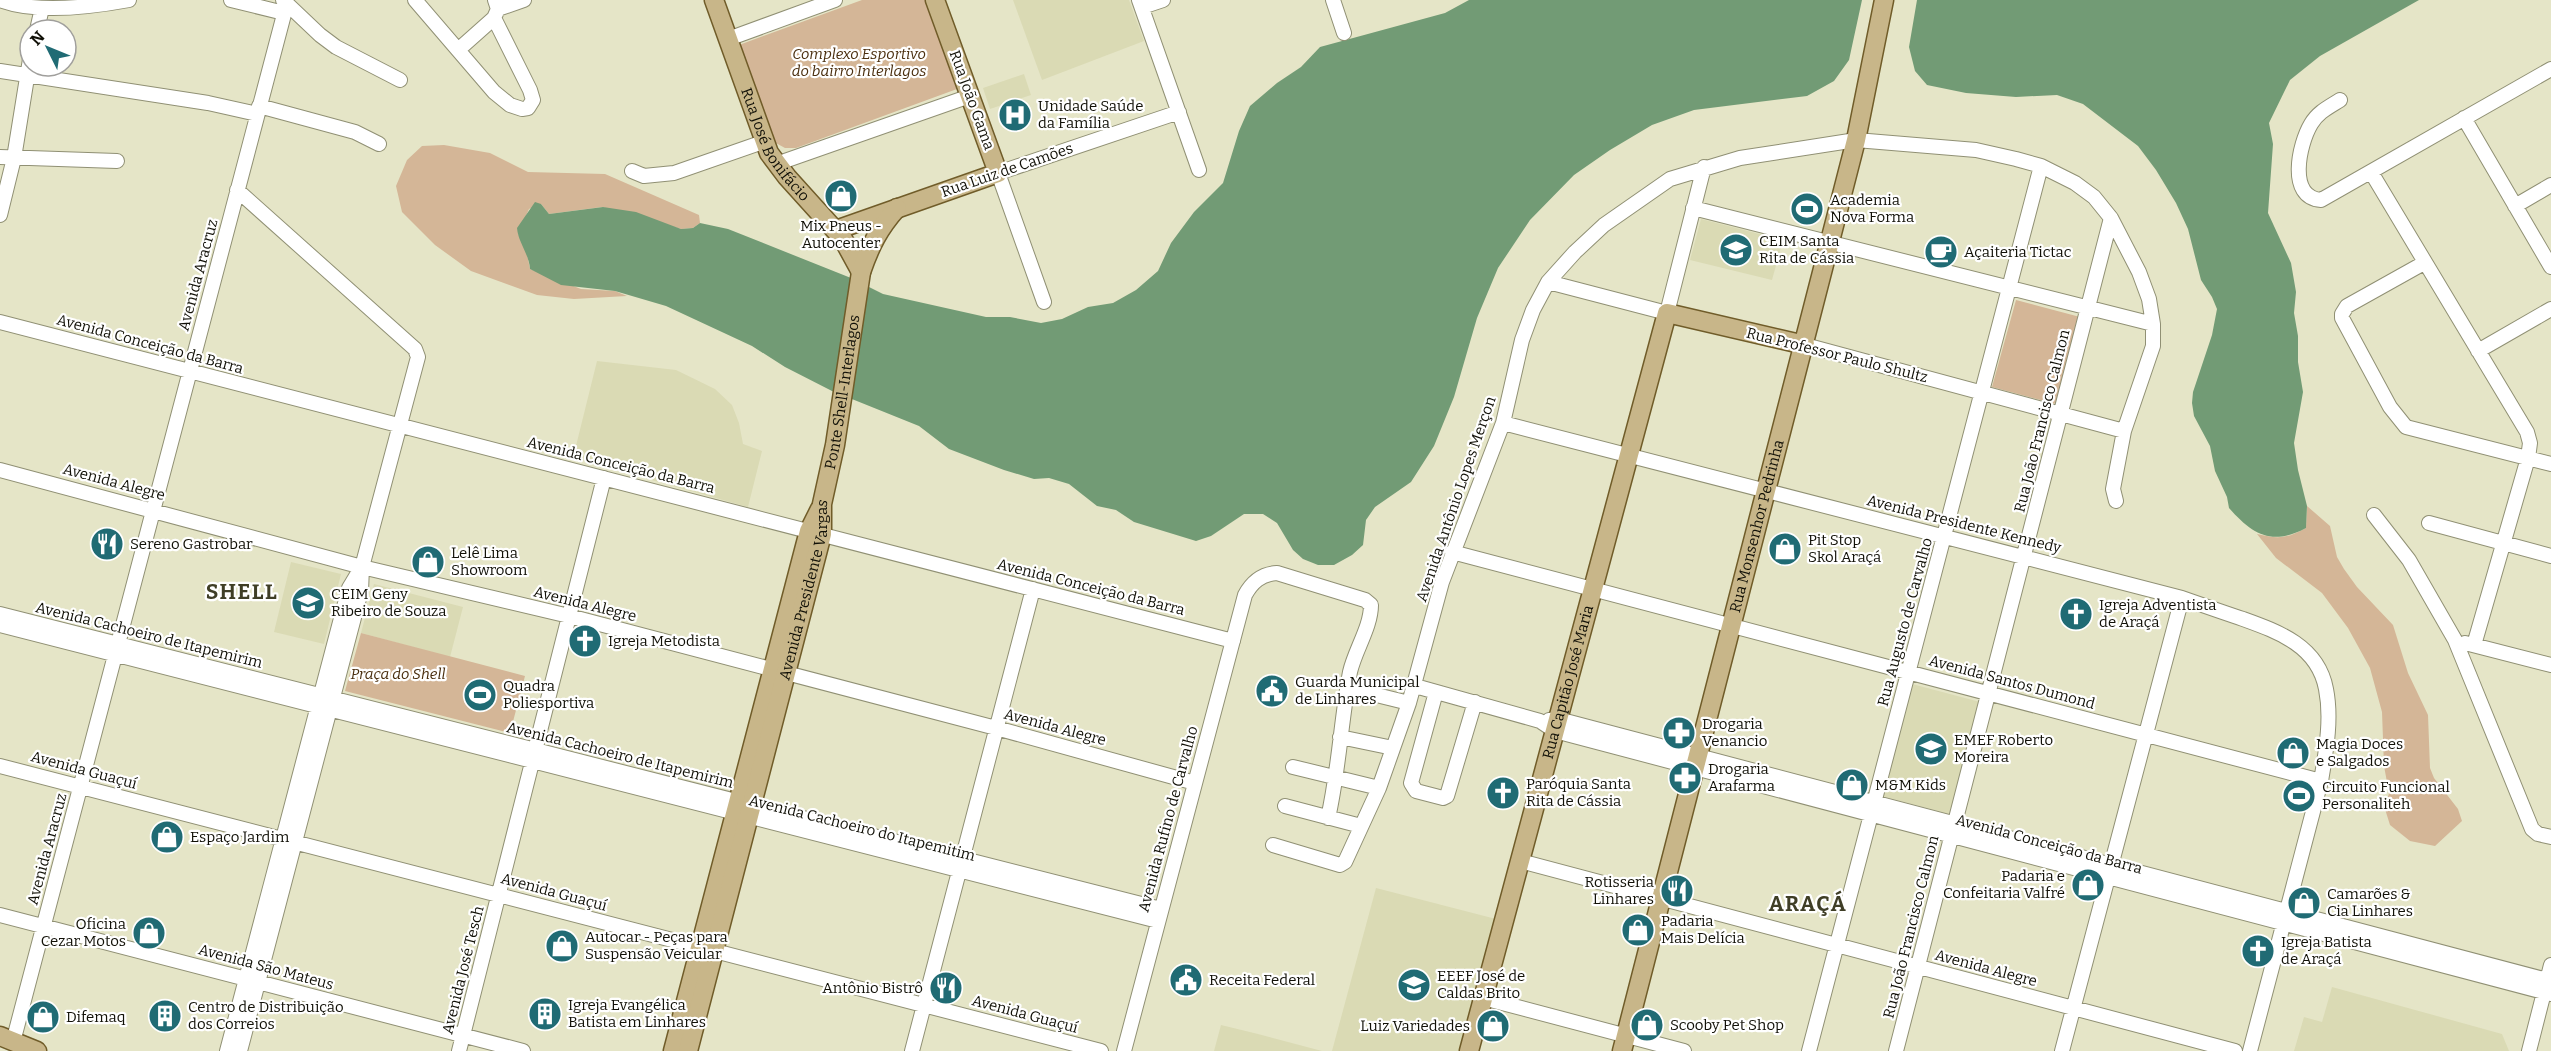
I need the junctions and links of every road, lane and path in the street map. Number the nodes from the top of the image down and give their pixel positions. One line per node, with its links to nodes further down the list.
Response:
1 (129, 0): 14 (street)
2 (231, 0): 13 (street)
3 (415, 0): 19 (street)
4 (524, 0): 15 (street)
5 (714, 0): 18 (main road, Rua José Bonifácio)
6 (835, 0): 18 (street)
7 (935, 0): 26 (main road, Rua João Gama)
8 (1163, 0): 12 (street)
9 (1333, 0): 17 (street)
10 (1884, 0): 31 (main road, Rua Monsenhor Pedrinha)
11 (7, 3): 14 (street)
12 (1141, 4): 29 (street)
13 (285, 5): 25 (street); 28 (street, Avenida Aracruz)
14 (42, 8): 16 (street)
15 (496, 9): 19 (street); 19 (street)
16 (40, 18)
17 (1344, 33)
18 (728, 39): 32 (main road, Rua José Bonifácio)
19 (458, 50)
20 (2551, 69): 30 (street)
21 (0, 71): 22 (street)
22 (18, 73)
23 (25, 78): 35 (street)
24 (51, 78): 28 (street)
25 (400, 80)
26 (970, 96): 37 (street); 43 (main road, Rua João Gama)
27 (2340, 100): 42 (street)
28 (258, 110): 33 (street); 45 (street, Avenida Aracruz)
29 (1179, 112): 40 (street); 43 (street, Rua Luiz de Camões)
30 (2464, 118): 42 (street); 46 (street)
31 (1856, 140): 38 (street, Avenida Antônio Lopes Merçon); 39 (street, Avenida Antônio Lopes Merçon); 52 (main road, Rua Monsenhor Pedrinha)
32 (763, 142): 37 (main road, Rua José Bonifácio); 41 (street)
33 (379, 144)
34 (0, 157): 35 (street)
35 (15, 158): 36 (street); 49 (street)
36 (117, 161)
37 (776, 164): 51 (main road, Rua José Bonifácio)
38 (2041, 166): 50 (street, Avenida Antônio Lopes Merçon); 57 (street, Rua Augusto de Carvalho)
39 (1704, 167): 48 (street); 56 (street, Avenida Antônio Lopes Merçon)
40 (1199, 170)
41 (632, 171)
42 (2371, 172): 53 (street)
43 (998, 173): 47 (main road, Rua Luiz de Camões); 58 (street, Rua João Gama)
44 (2551, 185): 46 (street)
45 (237, 190): 66 (street, Avenida Aracruz); 70 (street)
46 (2515, 206): 54 (street)
47 (897, 208): 51 (main road, Rua Luiz de Camões); 55 (main road, Ponte Shell-Interlagos)
48 (1693, 208): 52 (street); 61 (street)
49 (0, 215)
50 (2111, 218): 59 (street, Rua João Francisco Calmon); 63 (street, Avenida Antônio Lopes Merçon)
51 (836, 230): 55 (main road, Rua José Bonifácio)
52 (1830, 243): 57 (street); 64 (main road, Rua Monsenhor Pedrinha)
53 (2424, 263): 65 (street); 73 (street)
54 (2551, 267)
55 (861, 275): 79 (main road, Ponte Shell-Interlagos)
56 (1548, 282): 61 (street, Rua Professor Paulo Shultz); 69 (street, Avenida Antônio Lopes Merçon)
57 (2009, 288): 59 (street); 67 (street, Rua Augusto de Carvalho)
58 (1044, 303)
59 (2088, 307): 63 (street); 68 (street, Rua João Francisco Calmon)
60 (2551, 309): 65 (street)
61 (1667, 313): 64 (main road, Rua Professor Paulo Shultz); 72 (main road, Rua Capitão José Maria)
62 (0, 322): 66 (street, Avenida Conceição da Barra)
63 (2153, 324): 71 (street, Avenida Antônio Lopes Merçon)
64 (1805, 345): 67 (street, Rua Professor Paulo Shultz); 77 (main road, Rua Monsenhor Pedrinha)
65 (2478, 351): 73 (street)
66 (190, 371): 70 (street, Avenida Conceição da Barra); 80 (street, Avenida Aracruz)
67 (1982, 393): 68 (street, Rua Professor Paulo Shultz); 84 (street, Rua Augusto de Carvalho)
68 (2061, 414): 71 (street, Rua Professor Paulo Shultz); 88 (street, Rua João Francisco Calmon)
69 (1503, 423): 72 (street, Avenida Presidente Kennedy); 86 (street, Avenida Antônio Lopes Merçon)
70 (401, 426): 76 (street, Avenida Conceição da Barra); 89 (street)
71 (2124, 431): 78 (street, Avenida Antônio Lopes Merçon)
72 (1629, 455): 77 (street, Avenida Presidente Kennedy); 91 (main road, Rua Capitão José Maria)
73 (2528, 458): 74 (street); 85 (street)
74 (2551, 464)
75 (0, 470): 80 (street, Avenida Alegre)
76 (604, 478): 83 (street, Avenida Conceição da Barra); 94 (street, Avenida José Tesch)
77 (1767, 491): 84 (street, Avenida Presidente Kennedy); 96 (main road, Rua Monsenhor Pedrinha)
78 (2116, 501)
79 (822, 504): 83 (main road, Avenida Presidente Vargas)
80 (153, 509): 89 (street, Avenida Alegre); 100 (street, Avenida Aracruz)
81 (2374, 515): 97 (street)
82 (2429, 523): 85 (street)
83 (815, 533): 90 (street, Avenida Conceição da Barra); 102 (main road, Avenida Presidente Vargas)
84 (1944, 536): 88 (street, Avenida Presidente Kennedy); 103 (street, Rua Augusto de Carvalho)
85 (2503, 543): 87 (street); 99 (street)
86 (1452, 552): 91 (street, Avenida Santos Dumond); 104 (street, Avenida Antônio Lopes Merçon)
87 (2551, 556)
88 (2024, 557): 92 (street, Avenida Presidente Kennedy); 107 (street, Rua João Francisco Calmon)
89 (362, 567): 94 (street, Avenida Alegre); 109 (street)
90 (1033, 589): 98 (street, Avenida Conceição da Barra); 112 (street)
91 (1593, 589): 96 (street, Avenida Santos Dumond); 111 (main road, Rua Capitão José Maria)
92 (2182, 598): 113 (street); 121 (street, Avenida Presidente Kennedy)
93 (0, 614): 100 (street, Avenida Cachoeiro de Itapemirim)
94 (569, 616): 102 (street, Avenida Alegre); 116 (street, Avenida José Tesch)
95 (0, 625): 100 (street)
96 (1732, 626): 103 (street, Avenida Santos Dumond); 117 (main road, Rua Monsenhor Pedrinha)
97 (2455, 640): 99 (street); 131 (street)
98 (1233, 641): 105 (street, Avenida Rufino de Carvalho); 122 (street, Avenida Rufino de Carvalho)
99 (2474, 645): 101 (street)
100 (117, 649): 109 (street, Avenida Cachoeiro de Itapemirim); 123 (street, Avenida Aracruz)
101 (2551, 665)
102 (779, 672): 112 (street, Avenida Alegre); 127 (main road, Avenida Presidente Vargas)
103 (1908, 672): 107 (street, Avenida Santos Dumond); 126 (street, Rua Augusto de Carvalho)
104 (1415, 686): 106 (street, Avenida Conceição da Barra); 110 (street, Avenida Antônio Lopes Merçon)
105 (1348, 688): 110 (street); 114 (street)
106 (1436, 692): 108 (street, Avenida Conceição da Barra); 108 (street)
107 (1988, 693): 113 (street, Avenida Santos Dumond); 130 (street, Rua João Francisco Calmon)
108 (1475, 702): 111 (street, Avenida Conceição da Barra)
109 (325, 703): 116 (street, Avenida Cachoeiro de Itapemirim); 132 (street)
110 (1409, 703): 115 (street, Avenida Antônio Lopes Merçon)
111 (1551, 723): 117 (street, Avenida Conceição da Barra); 134 (main road, Rua Capitão José Maria)
112 (996, 728): 122 (street, Avenida Alegre); 135 (street)
113 (2146, 734): 121 (street, Avenida Santos Dumond); 136 (street)
114 (1340, 737): 115 (street); 120 (street)
115 (1393, 748): 124 (street, Avenida Antônio Lopes Merçon)
116 (534, 756): 127 (street, Avenida Cachoeiro de Itapemirim); 137 (street, Avenida José Tesch)
117 (1697, 762): 126 (street, Avenida Conceição da Barra); 138 (main road, Rua Monsenhor Pedrinha)
118 (0, 766): 123 (street, Avenida Guaçuí)
119 (1293, 767): 120 (street)
120 (1337, 778): 124 (street); 128 (street)
121 (2321, 781): 141 (street, Avenida Presidente Kennedy)
122 (1195, 783): 140 (street, Avenida Rufino de Carvalho)
123 (80, 786): 132 (street, Avenida Guaçuí); 142 (street, Avenida Aracruz)
124 (1379, 788): 129 (street, Avenida Antônio Lopes Merçon)
125 (1285, 806): 128 (street)
126 (1873, 808): 130 (street, Avenida Conceição da Barra); 143 (street, Rua Augusto de Carvalho)
127 (743, 809): 135 (street, Avenida Cachoeiro do Itapemitim); 144 (main road, Avenida Presidente Vargas)
128 (1328, 818): 129 (street)
129 (1361, 826): 133 (street, Avenida Antônio Lopes Merçon)
130 (1953, 830): 136 (street, Avenida Conceição da Barra); 146 (street, Rua João Francisco Calmon)
131 (2551, 837)
132 (289, 841): 137 (street, Avenida Guaçuí); 147 (street)
133 (1273, 845)
134 (1520, 861): 138 (street, Avenida Alegre); 149 (main road, Rua Capitão José Maria)
135 (961, 865): 140 (street, Avenida Cachoeiro do Itapemitim); 150 (street)
136 (2110, 871): 141 (street, Avenida Conceição da Barra); 151 (street)
137 (499, 895): 144 (street, Avenida Guaçuí); 152 (street, Avenida José Tesch)
138 (1662, 899): 143 (street, Avenida Alegre); 154 (main road, Rua Monsenhor Pedrinha)
139 (0, 915): 142 (street, Avenida São Mateus)
140 (1160, 915): 164 (street, Avenida Rufino de Carvalho)
141 (2285, 917): 148 (street, Avenida Conceição da Barra); 171 (street, Avenida Presidente Kennedy)
142 (44, 926): 147 (street, Avenida São Mateus); 153 (street, Avenida Aracruz)
143 (1837, 945): 146 (street, Avenida Alegre); 167 (street, Rua Augusto de Carvalho)
144 (707, 949): 150 (street, Avenida Guaçuí); 160 (main road, Avenida Presidente Vargas); 161 (main road, Avenida Presidente Vargas)
145 (2551, 965): 148 (street)
146 (1918, 967): 151 (street, Avenida Alegre); 168 (street, Rua João Francisco Calmon)
147 (252, 980): 152 (street, Avenida São Mateus); 156 (street); 157 (street)
148 (2548, 987): 172 (street)
149 (1483, 998): 154 (street); 165 (main road, Rua Capitão José Maria)
150 (924, 1005): 162 (street); 163 (street, Avenida Guaçuí)
151 (2074, 1008): 169 (street); 170 (street, Avenida Alegre)
152 (463, 1035): 158 (street, Avenida José Tesch); 159 (street, Avenida São Mateus)
153 (7, 1039): 155 (main road)
154 (1624, 1043): 166 (street)
155 (37, 1051)
156 (227, 1051)
157 (240, 1051)
158 (459, 1051)
159 (523, 1051)
160 (673, 1051)
161 (688, 1051)
162 (912, 1051)
163 (1101, 1051)
164 (1124, 1051)
165 (1469, 1051)
166 (1684, 1051)
167 (1809, 1051)
168 (1896, 1051)
169 (2062, 1051)
170 (2235, 1051)
171 (2250, 1051)
172 (2529, 1051)

